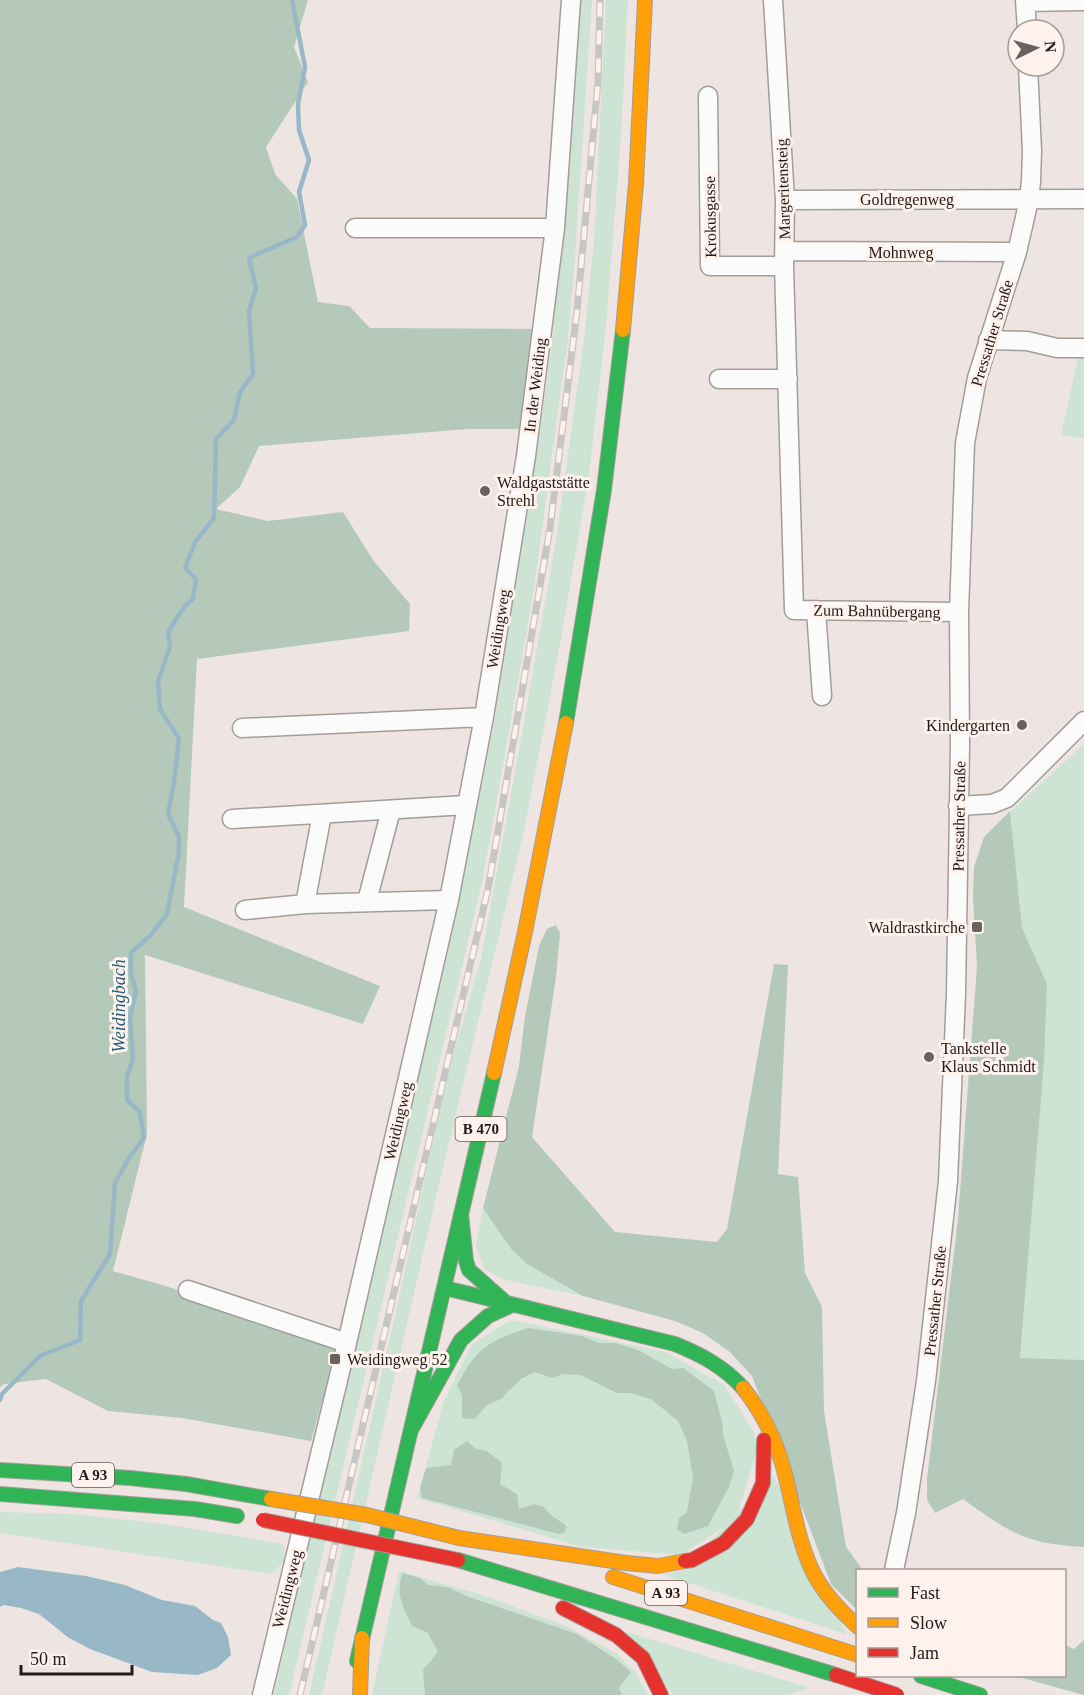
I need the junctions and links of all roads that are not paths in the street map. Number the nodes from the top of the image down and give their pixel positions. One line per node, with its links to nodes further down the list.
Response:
1 (571, 0): 13 (street, In der Weiding)
2 (645, 0): 37 (main road, B 470)
3 (773, 0): 10 (street, Margeritensteig)
4 (1025, 1): 5 (street); 6 (street)
5 (1084, 2)
6 (1026, 18)
7 (1029, 78): 11 (street, Pressather Straße)
8 (708, 96): 15 (street, Krokusgasse)
9 (1084, 199): 11 (street, Goldregenweg)
10 (785, 200): 11 (street, Goldregenweg); 15 (street, Margeritensteig)
11 (1029, 200): 14 (street, Pressather Straße)
12 (355, 228): 13 (street)
13 (555, 228): 20 (street, In der Weiding)
14 (1017, 252): 15 (street, Mohnweg); 16 (street, Pressather Straße)
15 (785, 259): 18 (street, Margeritensteig)
16 (988, 339): 17 (street); 23 (street, Pressather Straße)
17 (1084, 348)
18 (788, 379): 19 (street); 21 (street, Margeritensteig)
19 (719, 380)
20 (512, 541): 25 (street, Weidingweg)
21 (794, 610): 22 (street, Zum Bahnübergang)
22 (816, 610): 23 (street, Zum Bahnübergang); 24 (street)
23 (959, 612): 29 (street, Pressather Straße)
24 (822, 696)
25 (484, 717): 27 (street); 28 (street, Weidingweg)
26 (1084, 721): 29 (street)
27 (242, 728)
28 (466, 806): 30 (street); 33 (street, Weidingweg)
29 (958, 806): 47 (street, Pressather Straße)
30 (391, 810): 31 (street); 34 (street)
31 (322, 814): 32 (street); 35 (street)
32 (232, 819)
33 (449, 900): 34 (street); 41 (street, Weidingweg)
34 (367, 901): 35 (street)
35 (305, 904): 36 (street)
36 (245, 910)
37 (461, 1214): 38 (main road, B 470); 40 (main road)
38 (445, 1288): 40 (main road); 43 (main road, B 470)
39 (188, 1290): 41 (street)
40 (510, 1306): 42 (main road); 43 (main road)
41 (347, 1343): 54 (street, Weidingweg)
42 (761, 1415): 46 (main road); 49 (main road)
43 (411, 1430): 50 (main road, B 470)
44 (0, 1470): 46 (main road, A 93, bridge)
45 (0, 1494): 48 (main road, A 93, bridge)
46 (489, 1544): 51 (main road, A 93)
47 (894, 1569)
48 (498, 1573): 57 (main road); 59 (main road, A 93, bridge)
49 (856, 1625)
50 (362, 1638): 55 (main road, B 470); 56 (main road)
51 (856, 1654)
52 (873, 1677): 58 (street)
53 (930, 1677): 60 (main road)
54 (262, 1695)
55 (349, 1695)
56 (360, 1695)
57 (662, 1695)
58 (868, 1695)
59 (897, 1695)
60 (980, 1695)

